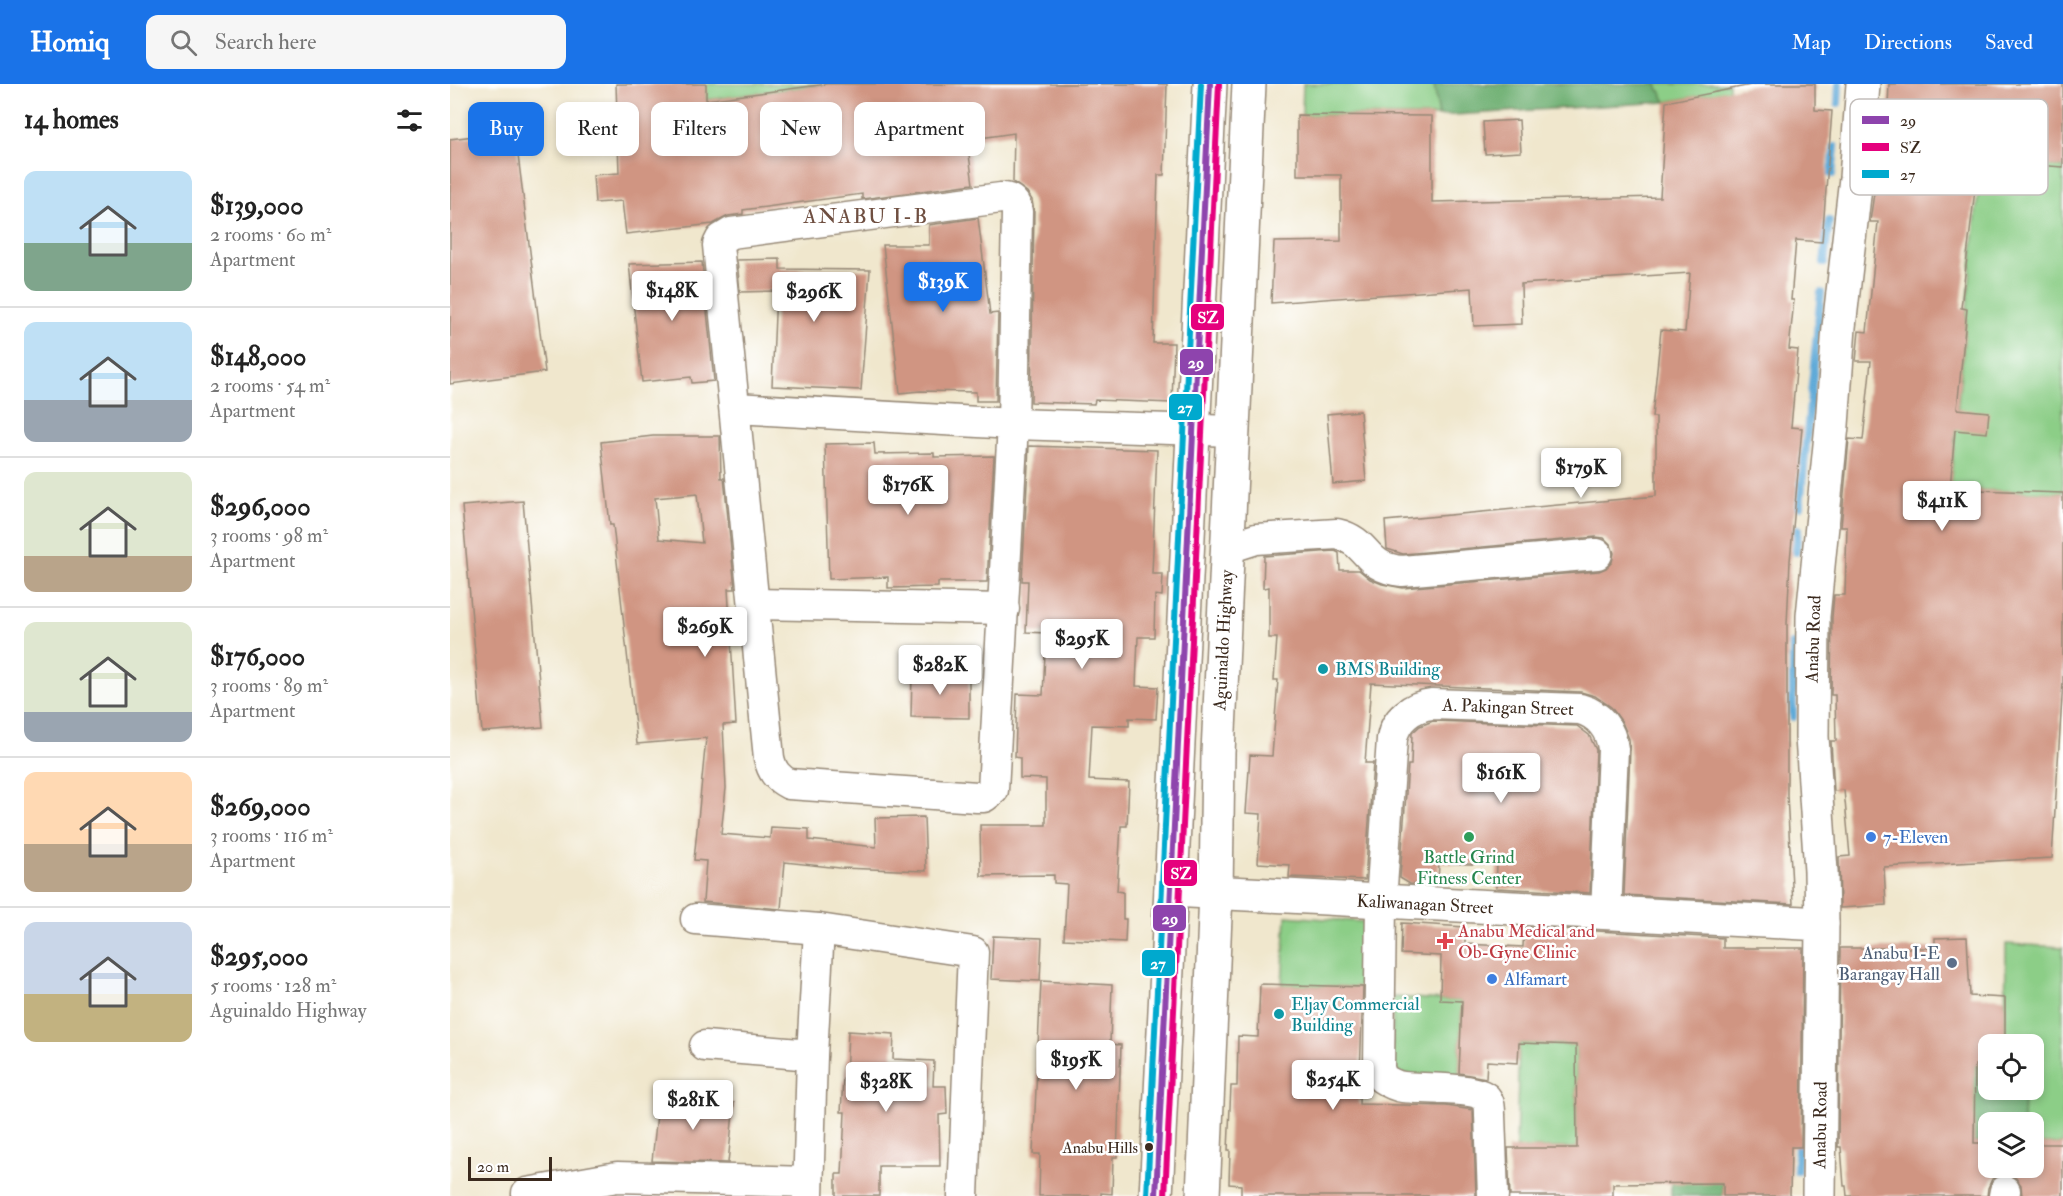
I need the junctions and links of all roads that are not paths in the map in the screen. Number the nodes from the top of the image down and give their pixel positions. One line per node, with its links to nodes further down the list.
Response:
1 (1210, 84): 5 (main road)
2 (1249, 84): 7 (main road, Aguinaldo Highway)
3 (1863, 84): 4 (main road, Anabu Road)
4 (1862, 99)
5 (1205, 194): 7 (main road); 10 (main road)
6 (1854, 195): 23 (main road, Anabu Road)
7 (1243, 196): 11 (main road, Aguinaldo Highway)
8 (735, 408): 9 (street); 9 (street); 14 (street)
9 (1013, 424): 10 (street); 15 (street)
10 (1194, 430): 11 (street); 16 (main road)
11 (1234, 431): 12 (main road, Aguinaldo Highway)
12 (1228, 548): 13 (street); 17 (main road, Aguinaldo Highway)
13 (1597, 554)
14 (754, 604): 15 (street); 15 (street)
15 (1004, 609)
16 (1178, 752): 17 (main road); 18 (main road)
17 (1218, 753): 19 (main road, Aguinaldo Highway)
18 (1171, 890): 19 (main road, Kaliwanagan Street); 31 (main road)
19 (1216, 893): 20 (main road, Kaliwanagan Street); 32 (main road, Aguinaldo Highway)
20 (1381, 902): 21 (main road, Kaliwanagan Street); 21 (street, A. Pakingan Street); 33 (street, A. Pakingan Street)
21 (1606, 914): 23 (main road, Kaliwanagan Street)
22 (696, 919): 24 (street)
23 (1822, 924): 34 (main road, Anabu Road)
24 (819, 929): 26 (street); 30 (street)
25 (705, 1046): 26 (street)
26 (812, 1055): 28 (street)
27 (661, 1187): 28 (street); 29 (street)
28 (808, 1189)
29 (528, 1196)
30 (963, 1196)
31 (1156, 1196)
32 (1203, 1196)
33 (1493, 1196)
34 (1819, 1196)

